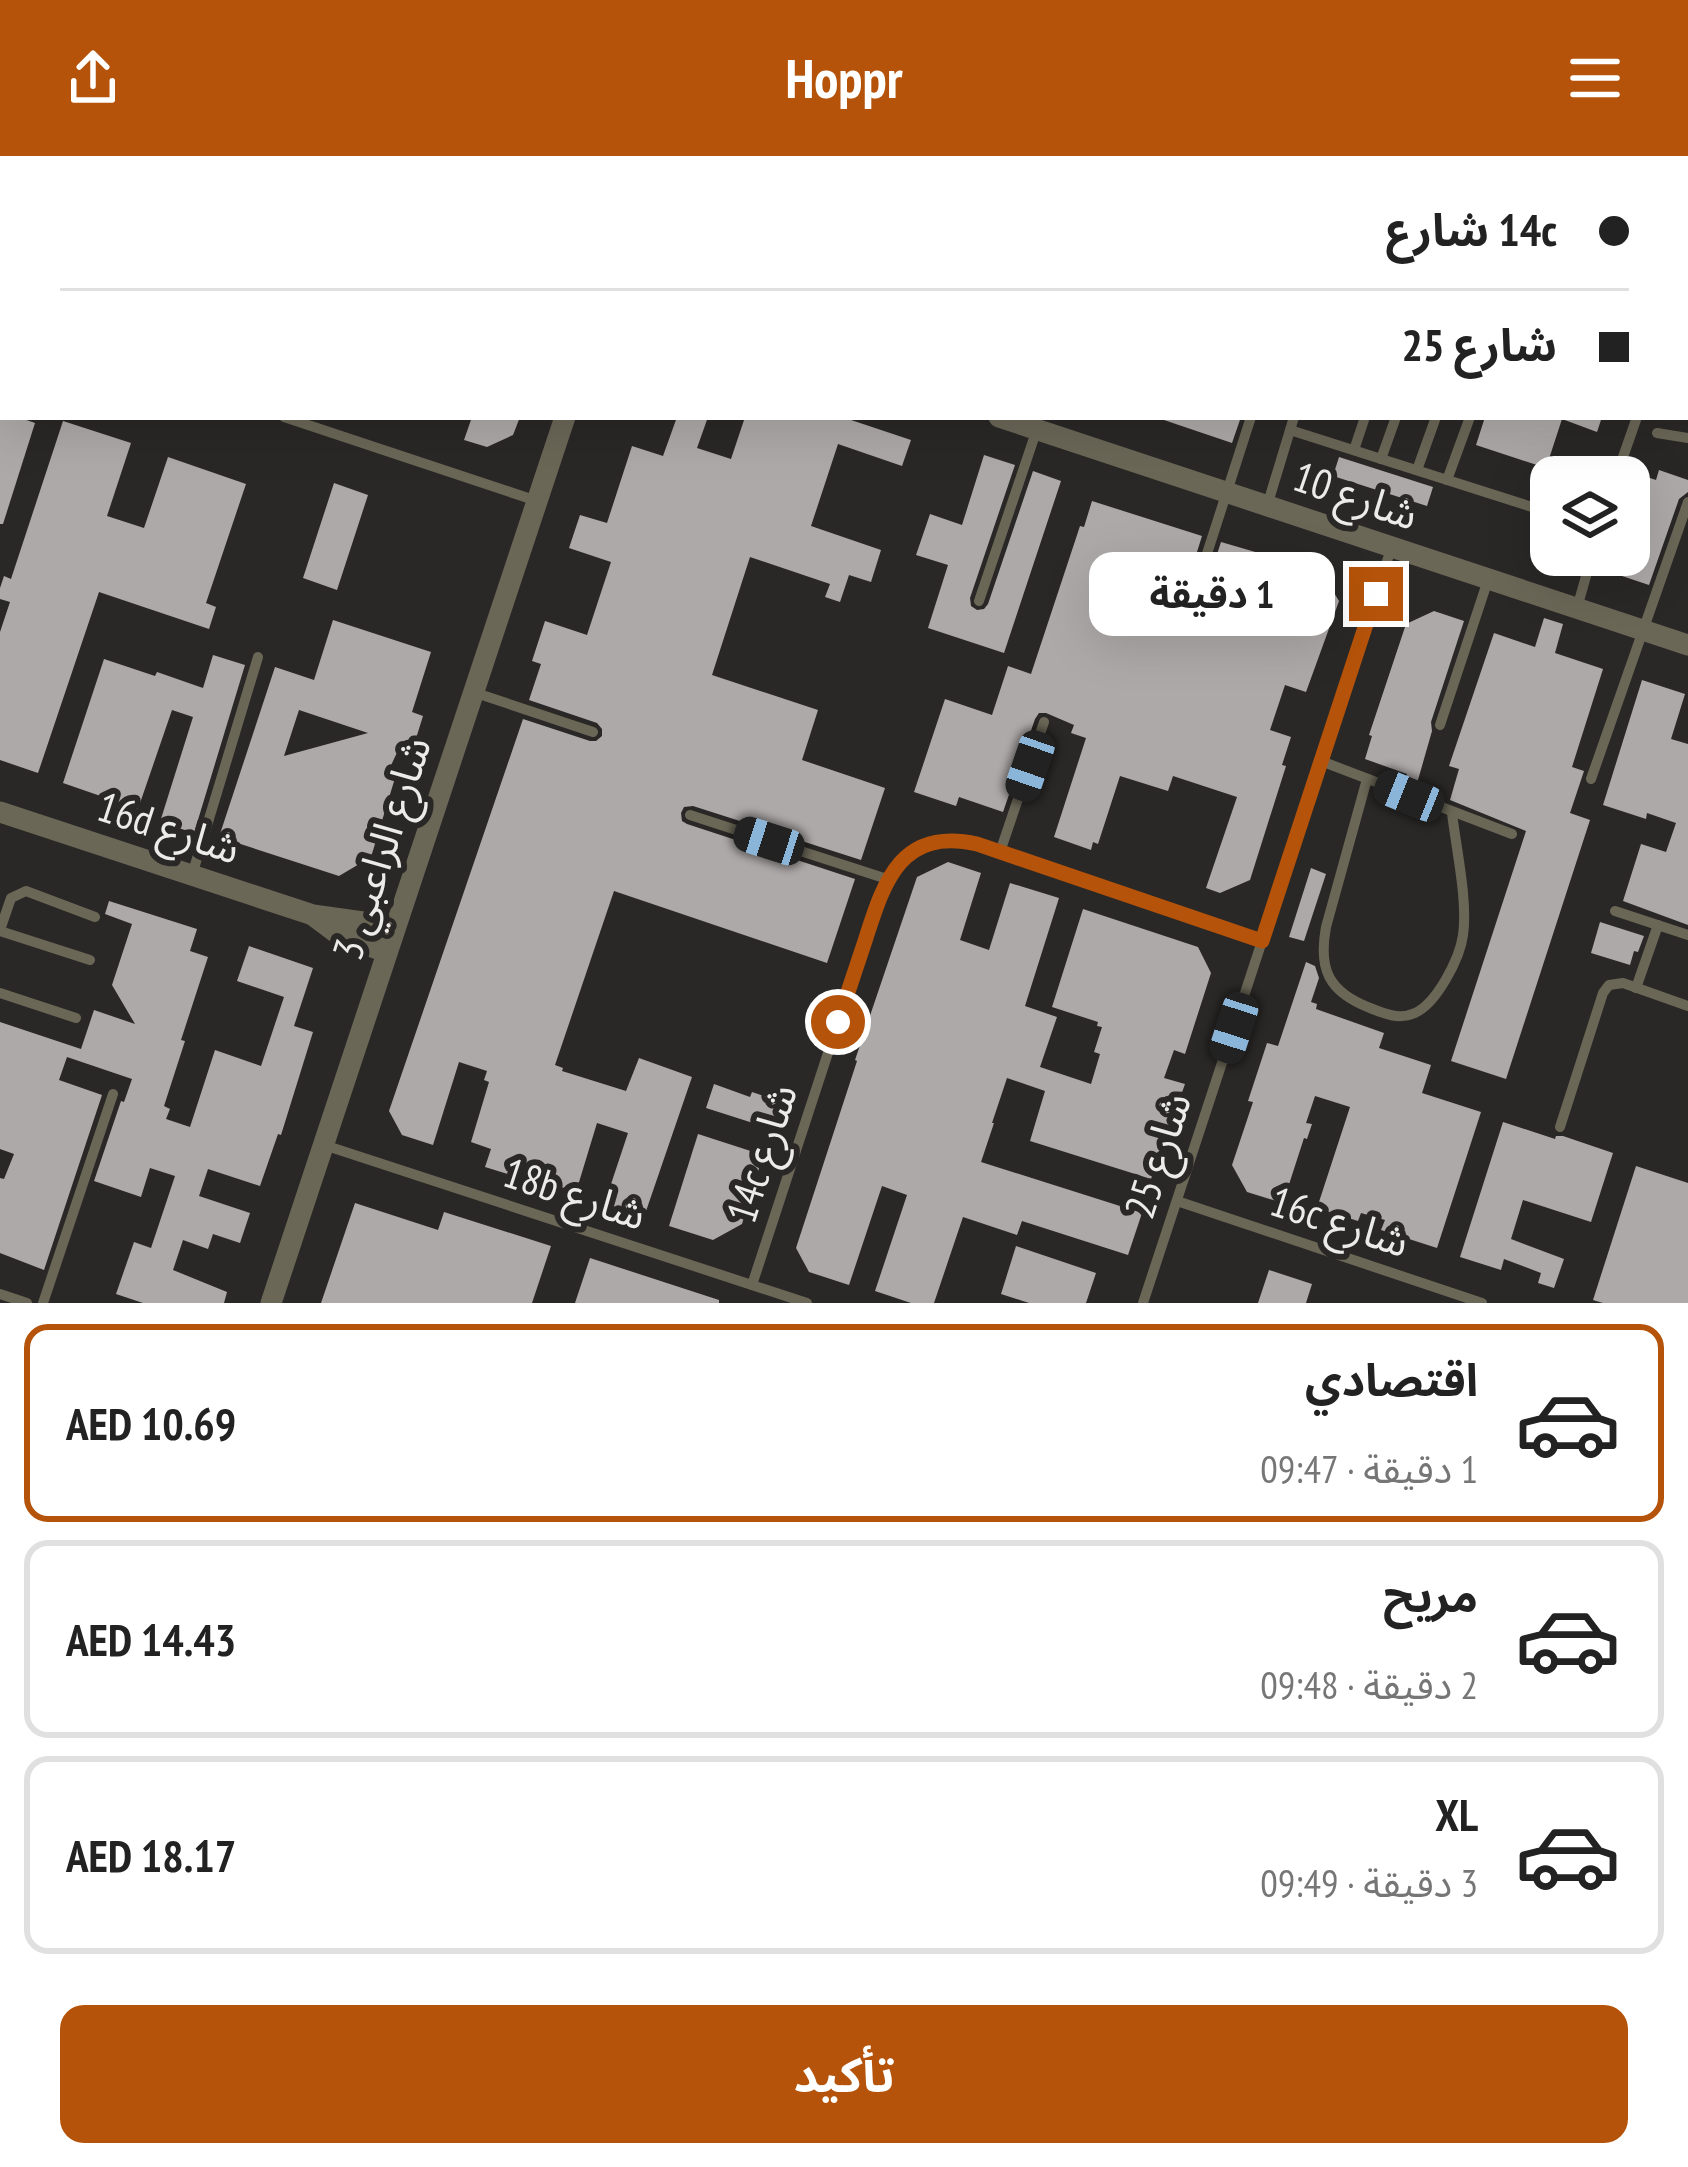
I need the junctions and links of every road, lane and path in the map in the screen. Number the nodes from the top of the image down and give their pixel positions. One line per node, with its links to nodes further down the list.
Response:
1 (293, 420): 19 (lane)
2 (564, 420): 19 (street, شارع الراعبي 3)
3 (1250, 420): 18 (lane)
4 (1364, 420): 13 (lane)
5 (1395, 420): 15 (lane)
6 (1435, 420): 16 (lane)
7 (1469, 420): 17 (lane)
8 (1635, 420): 14 (lane)
9 (1292, 423): 13 (lane); 21 (lane)
10 (1033, 424): 18 (street, شارع 10); 26 (lane)
11 (1657, 433): 12 (lane)
12 (1688, 438)
13 (1354, 450): 15 (lane)
14 (1623, 456)
15 (1381, 459): 16 (lane)
16 (1417, 470): 17 (lane)
17 (1448, 480): 22 (lane)
18 (1228, 494): 21 (street, شارع 10); 28 (lane)
19 (537, 501): 32 (street, شارع الراعبي 3)
20 (1688, 502): 29 (lane)
21 (1266, 506): 23 (street, شارع 10)
22 (1530, 506)
23 (1391, 549): 25 (street, شارع 10); 36 (lane, شارع 25)
24 (1586, 576): 27 (lane)
25 (1488, 580): 27 (street, شارع 10); 34 (lane)
26 (979, 601)
27 (1577, 608): 29 (street, شارع 10)
28 (1184, 625)
29 (1645, 631): 30 (street, شارع 10); 38 (lane)
30 (1688, 645)
31 (257, 657): 44 (lane)
32 (473, 692): 35 (lane); 52 (street, شارع الراعبي 3)
33 (1044, 722): 43 (lane)
34 (1440, 725)
35 (593, 733)
36 (1321, 761): 37 (lane); 51 (lane, شارع 25)
37 (1367, 779): 40 (lane); 40 (lane)
38 (1591, 779)
39 (0, 812): 44 (street, 16d شارع)
40 (1452, 813): 42 (lane)
41 (690, 815): 45 (lane)
42 (1512, 834)
43 (1000, 852): 45 (lane); 51 (lane)
44 (192, 875): 52 (street, 16d شارع)
45 (887, 879): 62 (lane, 14c شارع)
46 (1615, 911): 48 (lane)
47 (95, 917): 49 (lane)
48 (1658, 926): 50 (lane); 54 (lane)
49 (0, 930): 53 (lane)
50 (1688, 935)
51 (1262, 941): 61 (lane, شارع 25)
52 (390, 942): 60 (street, شارع الراعبي 3)
53 (90, 960)
54 (1636, 988): 56 (lane); 59 (lane)
55 (0, 993): 57 (lane)
56 (1688, 1006)
57 (76, 1018)
58 (113, 1094): 65 (lane)
59 (1560, 1127)
60 (324, 1144): 62 (lane, 18b شارع); 66 (street, شارع الراعبي 3)
61 (1177, 1201): 68 (lane, شارع 25); 69 (lane, 16c شارع)
62 (752, 1285): 67 (lane, 18b شارع)
63 (0, 1294): 64 (lane)
64 (27, 1303)
65 (43, 1303)
66 (271, 1303)
67 (807, 1303)
68 (1143, 1303)
69 (1482, 1303)

